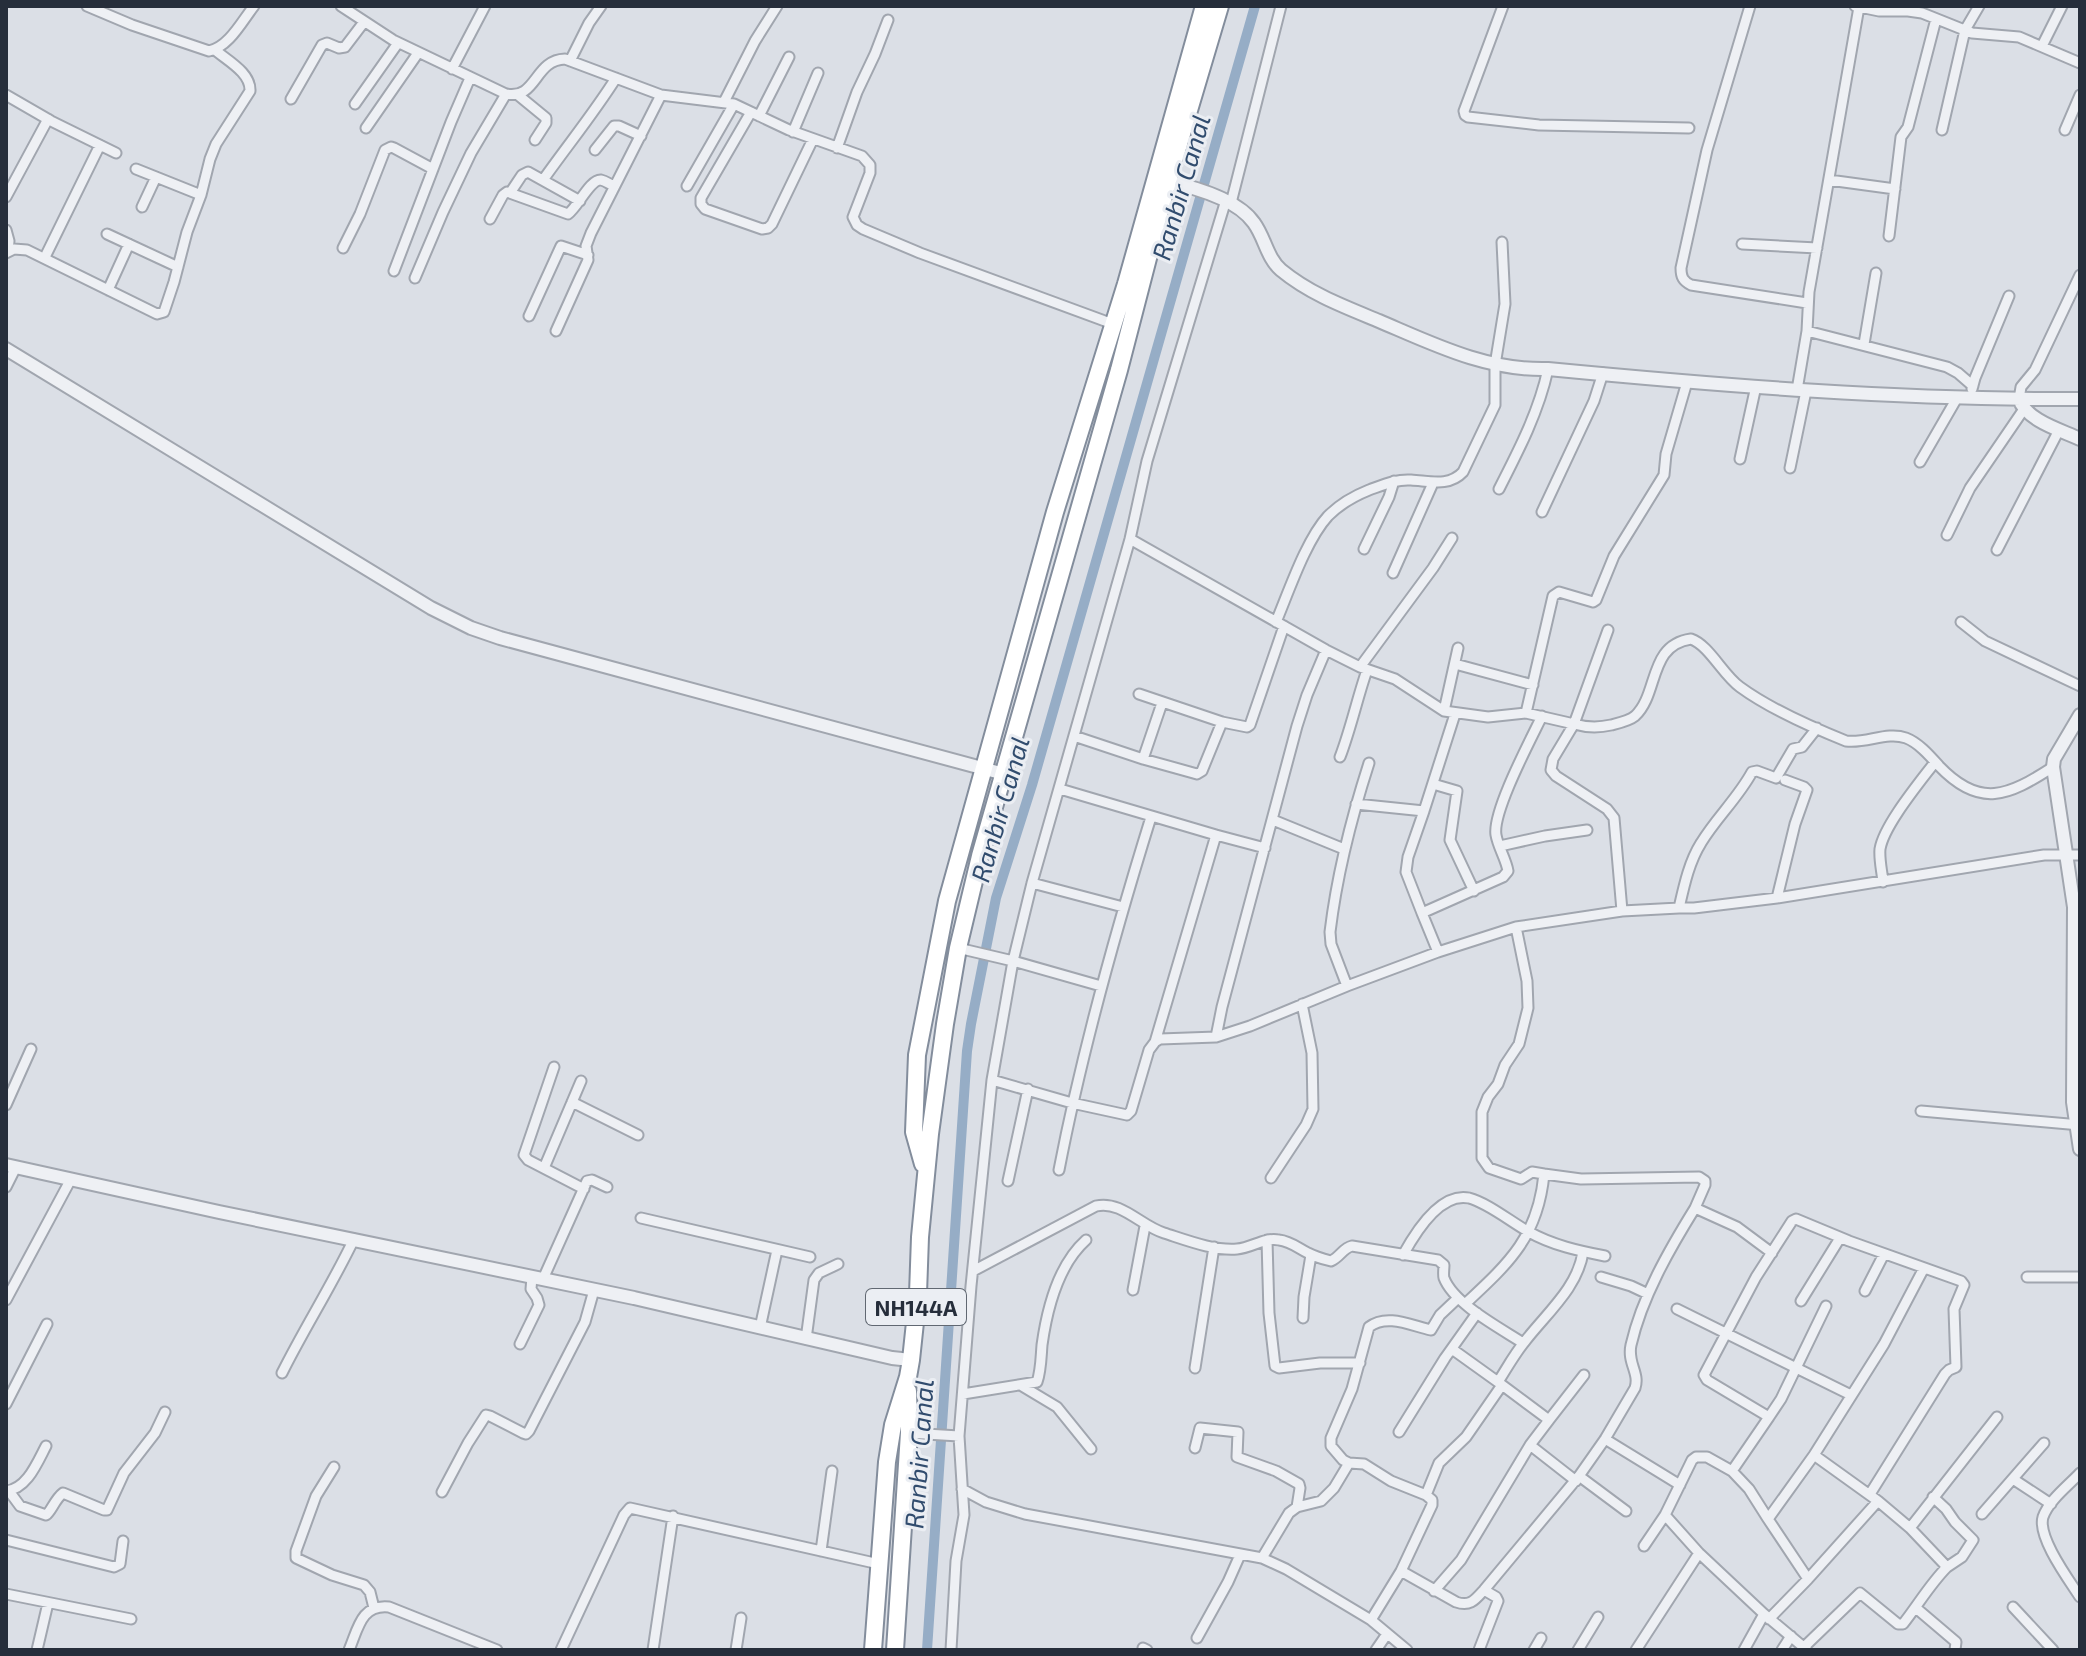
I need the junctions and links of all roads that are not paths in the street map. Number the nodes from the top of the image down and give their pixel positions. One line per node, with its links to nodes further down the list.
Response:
1 (87, 6): 23 (street)
2 (254, 6): 23 (street)
3 (341, 6): 19 (street)
4 (485, 6): 28 (street)
5 (601, 6): 26 (street)
6 (777, 6): 38 (street)
7 (1204, 6): 58 (highway, NH144A)
8 (1220, 6): 58 (highway, NH144A)
9 (1281, 6): 67 (street)
10 (1503, 6): 43 (street)
11 (1750, 6): 88 (street)
12 (1857, 6): 15 (street); 59 (street)
13 (1979, 6): 20 (street)
14 (2063, 7): 22 (street)
15 (1900, 8): 16 (street)
16 (1924, 10): 17 (street)
17 (1936, 19): 20 (street); 62 (street)
18 (888, 20): 51 (street)
19 (364, 22): 21 (street); 37 (street)
20 (1965, 30): 22 (street); 44 (street)
21 (398, 43): 24 (street); 39 (street)
22 (2042, 46): 27 (street)
23 (215, 50): 64 (street)
24 (418, 53): 28 (street); 42 (street)
25 (789, 57): 40 (street)
26 (570, 61): 31 (street); 34 (street)
27 (2080, 63)
28 (452, 69): 30 (street)
29 (818, 73): 46 (street)
30 (470, 78): 32 (street); 55 (street)
31 (616, 78): 35 (street); 57 (street)
32 (506, 94): 34 (street); 85 (street)
33 (6, 95): 41 (street)
34 (518, 95): 49 (street)
35 (661, 95): 38 (street); 47 (street)
36 (2080, 95): 45 (street)
37 (291, 99)
38 (729, 103): 40 (street); 61 (street)
39 (355, 104)
40 (755, 114): 46 (street); 48 (street)
41 (48, 119): 50 (street); 65 (street)
42 (366, 128)
43 (1689, 128)
44 (1942, 130)
45 (2065, 130)
46 (793, 132): 48 (street)
47 (641, 136): 52 (street); 60 (street)
48 (813, 139): 51 (street)
49 (535, 140)
50 (100, 145): 53 (street); 80 (street)
51 (837, 148): 90 (street)
52 (595, 150)
53 (116, 153)
54 (136, 169): 56 (street)
55 (433, 169): 76 (street); 82 (street)
56 (156, 177): 64 (street); 68 (street)
57 (543, 180): 63 (street); 66 (street)
58 (1161, 180): 67 (street); 90 (highway, NH144A); 146 (highway, NH144A)
59 (1829, 180): 62 (street); 77 (street)
60 (614, 186): 66 (street); 79 (street)
61 (687, 186)
62 (1895, 189): 72 (street)
63 (510, 193): 66 (street); 69 (street)
64 (201, 195): 81 (street)
65 (6, 197)
66 (580, 201)
67 (1228, 202): 95 (street); 116 (street)
68 (142, 207)
69 (490, 219)
70 (6, 230): 78 (street)
71 (107, 234): 74 (street)
72 (1889, 236)
73 (1502, 242): 95 (street)
74 (129, 244): 81 (street); 86 (street)
75 (1742, 244): 77 (street)
76 (343, 248)
77 (1817, 248): 88 (street)
78 (7, 252): 80 (street)
79 (588, 255): 89 (street); 91 (street)
80 (45, 257): 86 (street)
81 (178, 267): 86 (street)
82 (394, 271)
83 (1876, 273): 93 (street)
84 (2080, 275): 104 (street)
85 (415, 278)
86 (108, 290)
87 (2009, 296): 101 (street)
88 (1807, 303): 92 (street)
89 (529, 316)
90 (1113, 324): 145 (highway)
91 (556, 331)
92 (1807, 331): 93 (street); 100 (street)
93 (1864, 344): 101 (street)
94 (6, 349): 145 (street)
95 (1495, 365): 96 (street); 111 (street)
96 (1548, 369): 97 (street); 112 (street)
97 (1603, 373): 98 (street); 113 (street)
98 (1687, 382): 99 (street); 127 (street)
99 (1756, 386): 100 (street); 107 (street)
100 (1802, 390): 102 (street); 109 (street)
101 (1972, 392): 102 (street); 104 (street)
102 (1957, 398): 108 (street)
103 (2080, 399): 104 (street)
104 (2022, 404): 105 (street); 114 (street)
105 (2059, 430): 106 (street); 118 (street)
106 (2080, 439)
107 (1740, 459)
108 (1920, 462)
109 (1790, 468)
110 (1394, 481): 111 (street); 117 (street); 121 (street)
111 (1433, 483): 119 (street)
112 (1499, 489)
113 (1542, 512)
114 (1947, 535)
115 (1452, 538): 126 (street)
116 (1130, 539): 121 (street); 139 (street)
117 (1364, 549)
118 (1997, 550)
119 (1393, 573)
120 (1961, 622): 128 (street)
121 (1280, 624): 124 (street); 136 (street)
122 (1608, 630): 137 (street)
123 (1458, 648): 125 (street)
124 (1326, 650): 126 (street); 153 (street)
125 (1455, 664): 127 (street); 131 (street)
126 (1363, 669): 131 (street); 140 (street)
127 (1533, 685): 132 (street)
128 (2080, 686)
129 (1139, 694): 130 (street)
130 (1162, 703): 136 (street); 141 (street)
131 (1444, 711): 133 (street)
132 (1526, 713): 133 (street); 135 (street)
133 (1455, 714): 148 (street)
134 (2080, 715): 144 (street)
135 (1542, 716): 137 (street); 156 (street)
136 (1222, 722): 141 (street)
137 (1574, 724): 138 (street); 166 (street)
138 (1817, 728): 142 (street); 165 (street)
139 (1074, 736): 141 (street); 149 (street)
140 (1340, 757)
141 (1143, 759)
142 (1935, 762): 144 (street); 160 (street)
143 (1369, 763): 150 (street)
144 (2053, 767): 159 (street)
145 (983, 768): 146 (street); 197 (highway)
146 (1004, 774): 170 (highway, NH144A)
147 (1785, 780): 163 (street)
148 (1433, 784): 151 (street); 162 (street)
149 (1060, 789): 152 (street); 161 (street)
150 (1356, 804): 151 (street); 158 (street)
151 (1424, 811): 167 (street)
152 (1151, 817): 155 (street); 164 (street)
153 (1273, 820): 157 (street); 158 (street)
154 (1587, 830): 156 (street)
155 (1216, 835): 157 (street); 178 (street)
156 (1500, 846): 162 (street)
157 (1265, 848): 177 (street)
158 (1344, 849): 174 (street)
159 (2074, 855): 160 (street); 169 (street)
160 (1883, 882): 163 (street)
161 (1032, 883): 164 (street); 172 (street)
162 (1474, 891): 167 (street)
163 (1777, 898): 165 (street)
164 (1123, 907): 173 (street)
165 (1679, 908): 166 (street)
166 (1622, 911): 168 (street)
167 (1422, 913): 171 (street)
168 (1516, 927): 171 (street); 193 (street)
169 (2077, 929): 176 (street)
170 (966, 950): 172 (street); 197 (highway, NH144A)
171 (1438, 952): 174 (street)
172 (1013, 961): 173 (street); 181 (street)
173 (1101, 986): 185 (street)
174 (1347, 986): 175 (street)
175 (1302, 1004): 177 (street); 195 (street)
176 (2077, 1028): 188 (street)
177 (1216, 1037): 178 (street)
178 (1155, 1042): 185 (street)
179 (31, 1049): 186 (street)
180 (554, 1067): 191 (street)
181 (992, 1080): 183 (street); 220 (street)
182 (581, 1081): 184 (street)
183 (1028, 1089): 185 (street); 198 (street)
184 (572, 1102): 189 (street); 191 (street)
185 (1072, 1103): 192 (street)
186 (6, 1105)
187 (1921, 1111): 188 (street)
188 (2078, 1125): 190 (street)
189 (638, 1135)
190 (2080, 1149)
191 (544, 1168): 200 (street)
192 (1059, 1170)
193 (1544, 1174): 201 (street); 204 (street)
194 (10, 1175): 196 (street)
195 (1271, 1178)
196 (71, 1179): 206 (street); 229 (street)
197 (925, 1179): 243 (highway, NH144A)
198 (1008, 1181)
199 (607, 1187): 200 (street)
200 (584, 1189): 224 (street)
201 (1695, 1208): 212 (street); 227 (street)
202 (641, 1218): 210 (street)
203 (1145, 1226): 209 (street); 220 (street); 225 (street)
204 (1529, 1232): 211 (street); 215 (street); 230 (street)
205 (1840, 1238): 212 (street); 213 (street); 231 (street)
206 (354, 1239): 224 (street); 247 (street)
207 (1086, 1240): 251 (street)
208 (1267, 1240): 209 (street); 214 (street); 244 (street)
209 (1214, 1247): 246 (street)
210 (777, 1250): 217 (street); 237 (street)
211 (1583, 1252): 216 (street); 240 (street)
212 (1772, 1253): 238 (street)
213 (1884, 1254): 219 (street); 226 (street)
214 (1311, 1255): 215 (street); 235 (street)
215 (1403, 1255): 230 (street)
216 (1605, 1256)
217 (810, 1257)
218 (838, 1264): 239 (street)
219 (1924, 1268): 253 (street); 282 (street)
220 (973, 1271): 252 (street)
221 (1601, 1277): 227 (street)
222 (2027, 1277): 223 (street)
223 (2080, 1277)
224 (534, 1282): 228 (street); 241 (street)
225 (1133, 1290)
226 (1865, 1291)
227 (1648, 1294): 262 (street)
228 (592, 1297): 237 (street); 279 (street)
229 (6, 1300)
230 (1462, 1301): 234 (street); 244 (street)
231 (1801, 1301)
232 (1826, 1306): 245 (street)
233 (1677, 1309): 238 (street)
234 (1477, 1313): 240 (street); 242 (street)
235 (1303, 1318)
236 (47, 1324): 254 (street)
237 (760, 1328): 239 (street)
238 (1726, 1334): 245 (street); 256 (street)
239 (806, 1339): 243 (street)
240 (1523, 1343): 250 (street)
241 (520, 1344)
242 (1452, 1349): 250 (street); 259 (street)
243 (911, 1360): 249 (highway, NH144A)
244 (1360, 1363): 269 (street)
245 (1796, 1367): 253 (street); 256 (street)
246 (1195, 1368)
247 (282, 1373)
248 (1584, 1375): 258 (street)
249 (908, 1377): 260 (highway, NH144A); 298 (highway)
250 (1500, 1383): 258 (street); 280 (street)
251 (1022, 1386): 252 (street); 267 (street)
252 (963, 1394): 261 (street)
253 (1851, 1395): 268 (street)
254 (6, 1404)
255 (165, 1412): 278 (street)
256 (1769, 1417): 272 (street)
257 (1997, 1417): 281 (street)
258 (1549, 1420): 264 (street)
259 (1399, 1432)
260 (909, 1433): 261 (street); 329 (highway, NH144A)
261 (954, 1436): 277 (street)
262 (1605, 1439): 274 (street); 276 (street)
263 (2044, 1443): 275 (street)
264 (1530, 1445): 274 (street); 303 (street)
265 (46, 1446): 278 (street)
266 (1195, 1448): 284 (street)
267 (1091, 1449)
268 (1814, 1455): 282 (street); 289 (street)
269 (1349, 1463): 280 (street); 284 (street)
270 (334, 1467): 308 (street)
271 (832, 1471): 294 (street)
272 (1732, 1471): 276 (street); 289 (street)
273 (2080, 1473): 283 (street)
274 (1578, 1478): 285 (street); 302 (street)
275 (2013, 1479): 283 (street); 286 (street)
276 (1680, 1485): 287 (street)
277 (962, 1489): 296 (street); 330 (street)
278 (7, 1491)
279 (442, 1492)
280 (1426, 1495): 300 (street)
281 (1933, 1497): 290 (street); 299 (street)
282 (1874, 1498): 290 (street); 301 (street)
283 (2051, 1504): 305 (street)
284 (1297, 1507): 297 (street)
285 (1626, 1511)
286 (1982, 1514)
287 (1665, 1515): 293 (street); 295 (street)
288 (673, 1516): 294 (street); 325 (street); 326 (street)
289 (1768, 1519): 301 (street)
290 (1910, 1528): 299 (street)
291 (6, 1540): 292 (street)
292 (123, 1541)
293 (1644, 1546)
294 (821, 1551): 298 (street)
295 (1699, 1553): 311 (street); 336 (street)
296 (1240, 1555): 297 (street); 317 (street)
297 (1262, 1558): 314 (street)
298 (879, 1564): 328 (highway)
299 (1947, 1567): 309 (street)
300 (1401, 1571): 303 (street); 314 (street)
301 (1808, 1579): 311 (street)
302 (1484, 1590): 303 (street); 333 (street)
303 (1434, 1591)
304 (6, 1594): 306 (street)
305 (2080, 1597)
306 (48, 1603): 313 (street); 321 (street)
307 (2013, 1607): 340 (street)
308 (374, 1608): 319 (street); 322 (street)
309 (1916, 1608): 320 (street); 339 (street)
310 (1598, 1617): 335 (street)
311 (1767, 1617): 316 (street); 337 (street)
312 (741, 1618): 327 (street)
313 (131, 1619)
314 (1371, 1620): 315 (street)
315 (1387, 1634): 331 (street); 332 (street)
316 (1791, 1636): 320 (street); 338 (street)
317 (1197, 1638)
318 (1541, 1638): 334 (street)
319 (473, 1640): 323 (street); 324 (street)
320 (1806, 1648)
321 (37, 1650)
322 (349, 1650)
323 (468, 1650)
324 (497, 1650)
325 (561, 1650)
326 (653, 1650)
327 (736, 1650)
328 (873, 1650)
329 (895, 1650)
330 (951, 1650)
331 (1376, 1650)
332 (1407, 1650)
333 (1479, 1650)
334 (1534, 1650)
335 (1578, 1650)
336 (1636, 1650)
337 (1744, 1650)
338 (1782, 1650)
339 (1955, 1650)
340 (2053, 1650)

